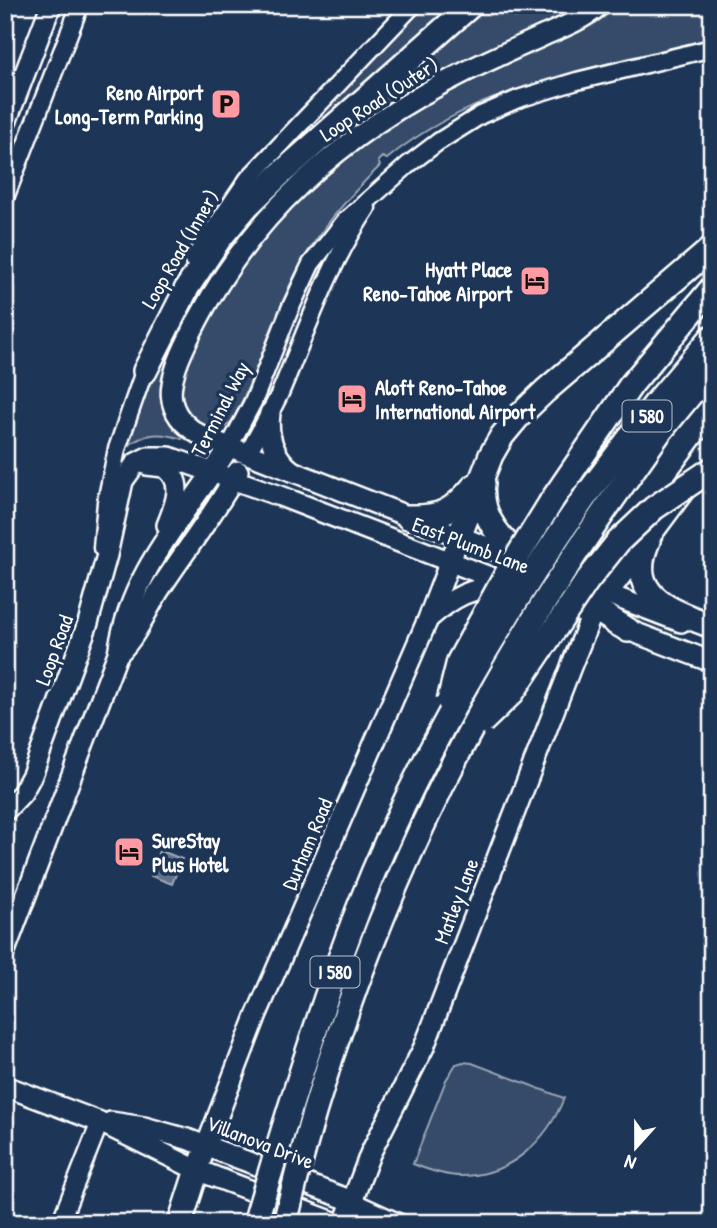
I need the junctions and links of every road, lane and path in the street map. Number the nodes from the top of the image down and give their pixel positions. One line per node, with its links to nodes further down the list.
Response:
1 (51, 5): 7 (main road)
2 (80, 5): 9 (street)
3 (413, 5): 14 (street, Loop Road (Inner))
4 (471, 5): 14 (highway)
5 (600, 5): 17 (main road, Loop Road (Outer))
6 (712, 48): 8 (street, Terminal Way)
7 (5, 125)
8 (376, 194): 15 (street, Terminal Way); 17 (street, Terminal Way)
9 (5, 198)
10 (712, 248): 21 (highway)
11 (711, 288): 44 (highway, bridge)
12 (712, 337): 44 (highway, I 580, bridge)
13 (712, 368): 45 (highway, I 580, bridge)
14 (145, 371): 30 (street, Loop Road (Inner))
15 (270, 413): 17 (street, Terminal Way); 20 (main road)
16 (712, 450): 25 (highway)
17 (238, 451): 19 (main road, Terminal Way); 20 (main road, East Plumb Lane); 22 (main road, Terminal Way)
18 (712, 469): 45 (highway, bridge)
19 (212, 473): 22 (main road, East Plumb Lane); 23 (main road); 28 (main road, Terminal Way)
20 (296, 473): 24 (main road, East Plumb Lane)
21 (485, 473): 24 (highway); 26 (highway); 31 (highway)
22 (233, 480): 27 (main road, East Plumb Lane); 40 (main road, Terminal Way)
23 (121, 488): 28 (main road); 30 (main road)
24 (408, 517): 26 (main road, East Plumb Lane)
25 (657, 523): 34 (highway); 36 (highway)
26 (459, 537): 29 (main road, Durham Road); 31 (main road, East Plumb Lane)
27 (416, 548): 29 (main road, East Plumb Lane); 35 (main road)
28 (153, 558): 40 (main road, Terminal Way)
29 (451, 561): 32 (main road, East Plumb Lane); 35 (main road, Durham Road)
30 (102, 575): 46 (main road, Loop Road)
31 (534, 575): 32 (main road); 33 (highway); 34 (main road, East Plumb Lane)
32 (511, 585): 33 (main road, East Plumb Lane); 35 (main road)
33 (558, 594): 34 (highway); 43 (main road)
34 (599, 604): 37 (highway); 38 (main road, East Plumb Lane); 43 (main road, Matley Lane)
35 (430, 613): 52 (main road, Durham Road)
36 (712, 626)
37 (628, 630): 39 (main road)
38 (712, 634)
39 (651, 639): 41 (main road); 42 (main road)
40 (118, 653): 47 (main road, Terminal Way)
41 (712, 655)
42 (712, 662)
43 (572, 664): 54 (main road, Matley Lane)
44 (441, 731): 57 (highway, I 580, bridge)
45 (467, 736): 58 (highway, I 580, bridge)
46 (5, 811)
47 (5, 951)
48 (5, 1073): 50 (main road)
49 (5, 1086): 50 (main road, Villanova Drive)
50 (25, 1094): 51 (main road, Villanova Drive)
51 (100, 1122): 52 (main road, Villanova Drive); 53 (main road, Villanova Drive); 55 (street)
52 (206, 1145): 53 (main road, Durham Road); 54 (main road, Villanova Drive)
53 (197, 1170): 56 (highway); 59 (main road, Villanova Drive)
54 (352, 1201): 60 (main road, Matley Lane); 61 (street, Villanova Drive)
55 (60, 1223)
56 (180, 1223)
57 (255, 1223)
58 (285, 1223)
59 (336, 1223)
60 (344, 1223)
61 (400, 1223)

